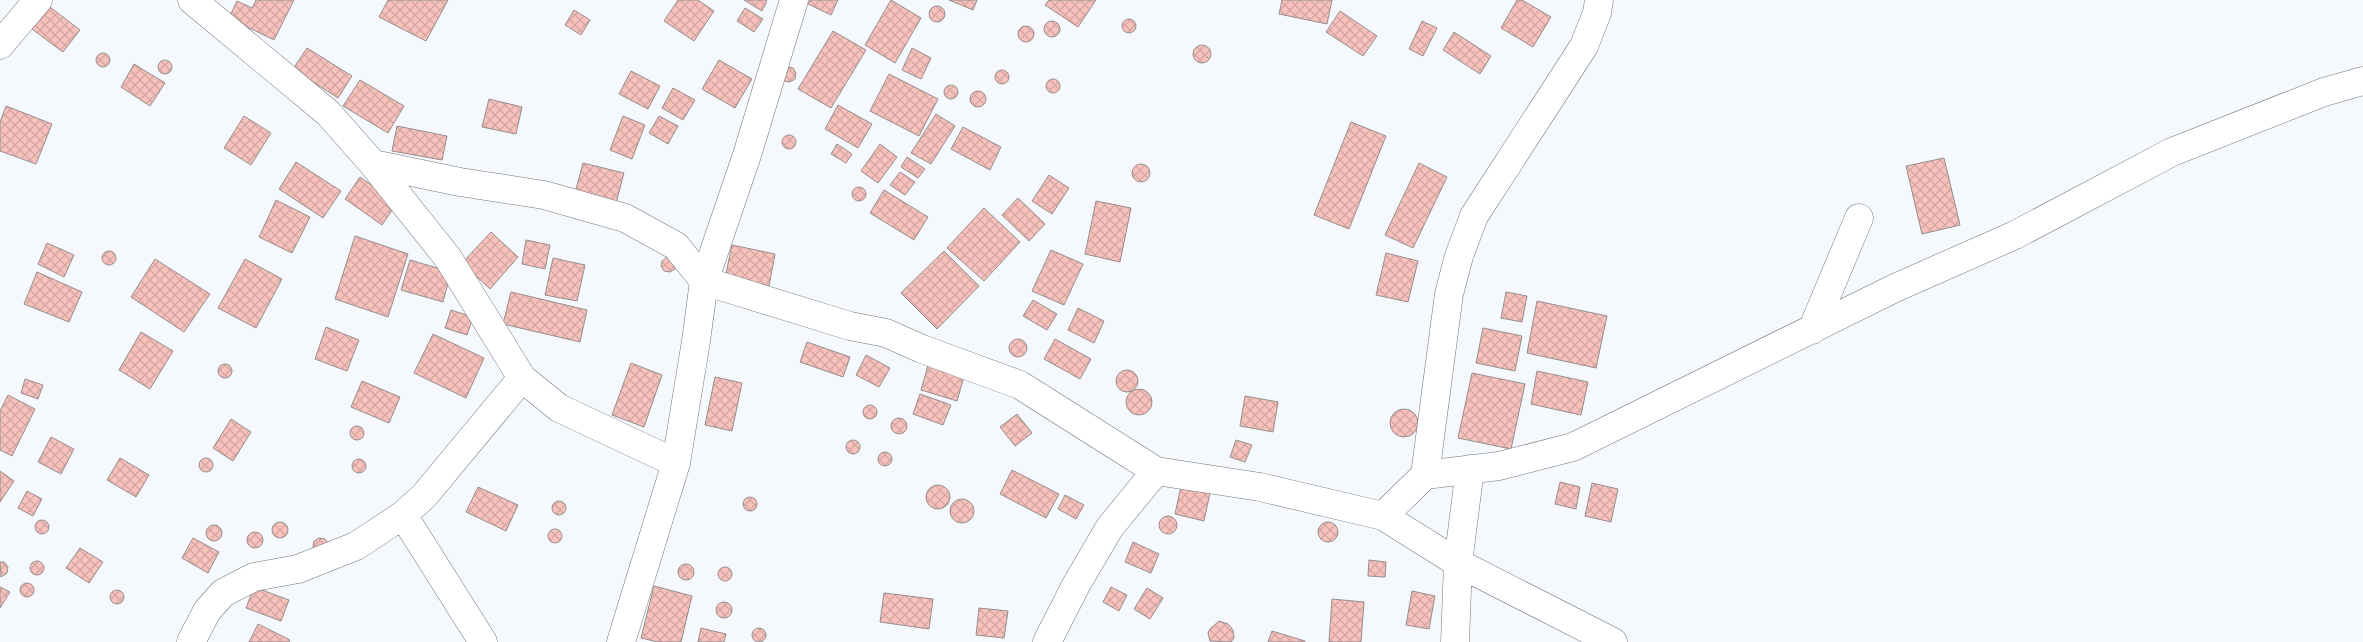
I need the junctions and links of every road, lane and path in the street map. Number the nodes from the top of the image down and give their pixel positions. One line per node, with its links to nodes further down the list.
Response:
1 (38, 0): 5 (street)
2 (192, 0): 7 (street)
3 (794, 0): 9 (street)
4 (1599, 0): 15 (street)
5 (0, 45)
6 (2363, 81): 10 (street)
7 (372, 164): 9 (street); 11 (street)
8 (1859, 218): 10 (street)
9 (704, 281): 12 (street); 14 (street)
10 (1812, 330): 13 (street)
11 (522, 378): 12 (street); 16 (street)
12 (676, 463): 21 (street)
13 (1470, 469): 15 (street); 18 (street)
14 (1156, 471): 17 (street); 22 (street)
15 (1425, 475): 17 (street)
16 (403, 515): 19 (street); 20 (street)
17 (1383, 516): 18 (street)
18 (1458, 563): 23 (street); 24 (street)
19 (191, 642)
20 (483, 642)
21 (621, 642)
22 (1047, 642)
23 (1455, 642)
24 (1613, 642)

